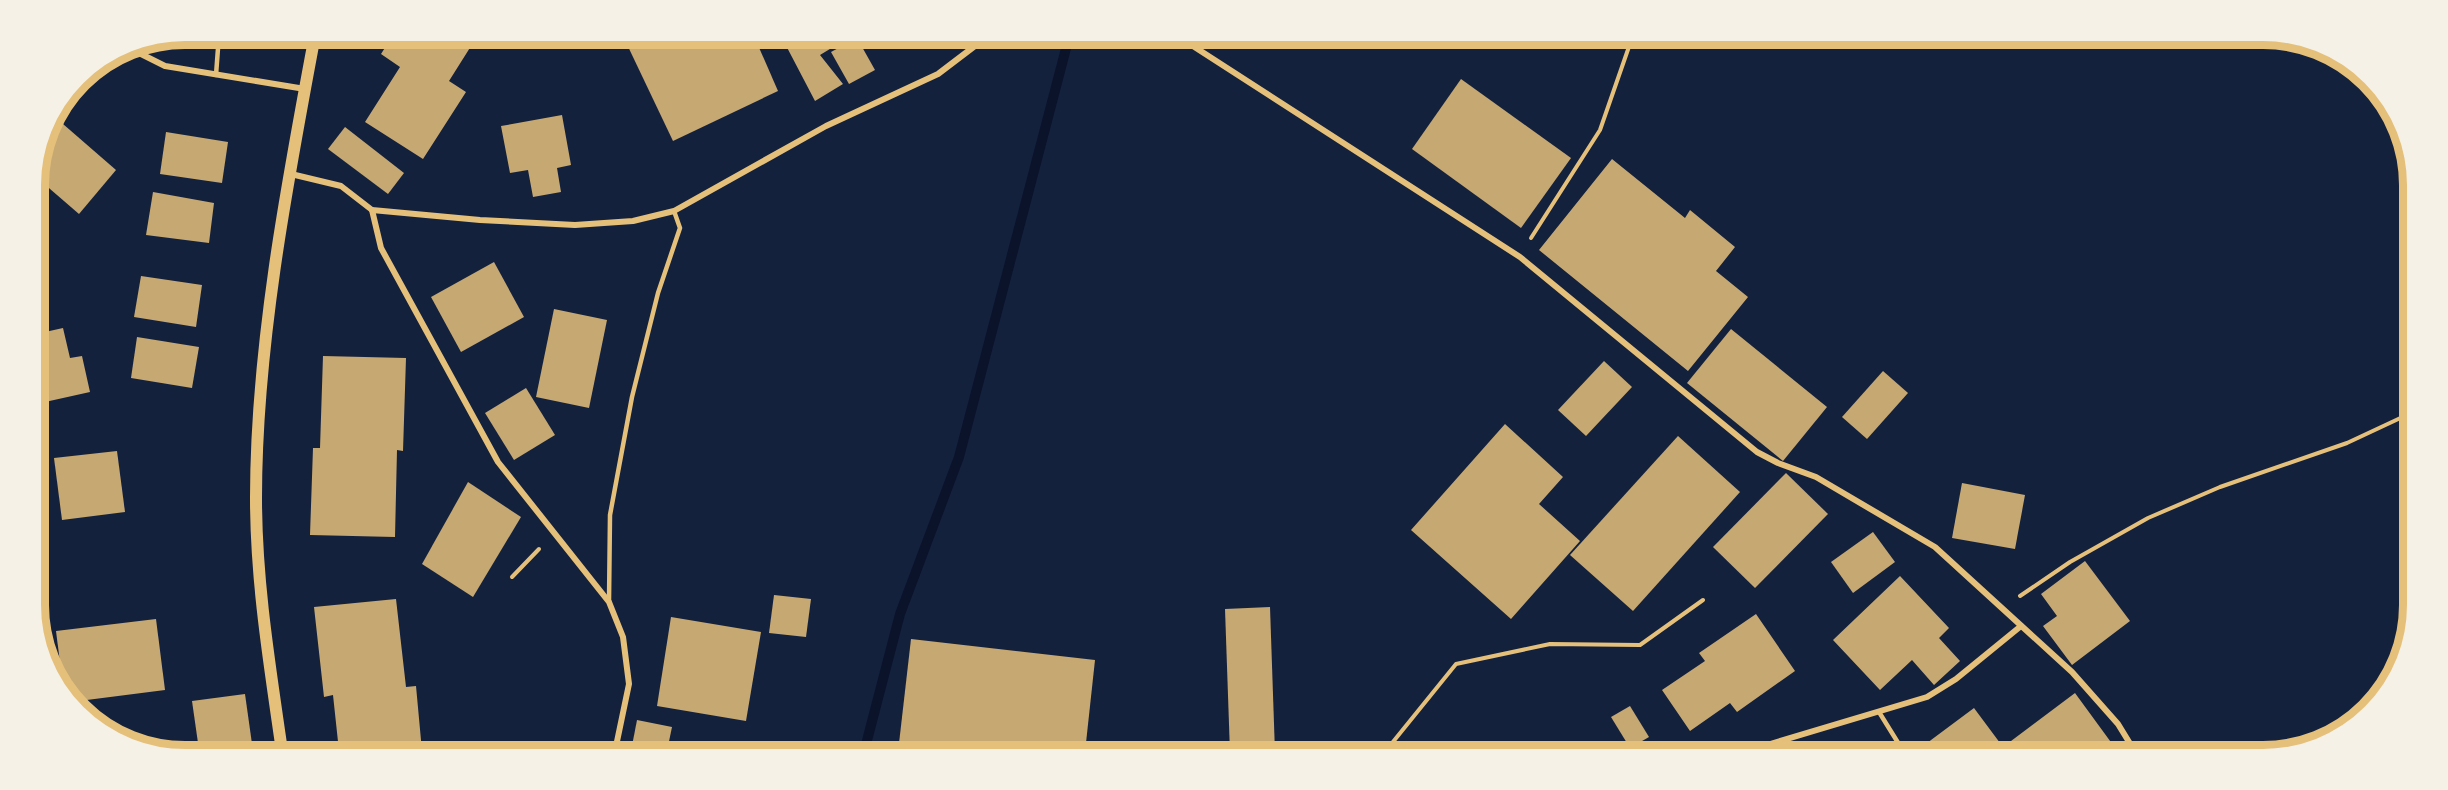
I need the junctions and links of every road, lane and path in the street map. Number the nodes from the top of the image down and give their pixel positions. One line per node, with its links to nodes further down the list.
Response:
1 (218, 45): 7 (lane)
2 (313, 45): 8 (main road)
3 (976, 45): 11 (street)
4 (1191, 45): 12 (street)
5 (1630, 45): 12 (path)
6 (140, 53): 7 (street)
7 (216, 75): 8 (street)
8 (305, 89): 9 (main road)
9 (291, 174): 10 (street); 21 (main road)
10 (372, 210): 11 (street); 14 (street)
11 (674, 211): 17 (lane)
12 (1520, 257): 18 (street)
13 (2403, 417): 18 (path)
14 (558, 540): 15 (path); 17 (street)
15 (512, 577)
16 (1703, 600): 23 (path)
17 (609, 602): 22 (street)
18 (2002, 609): 19 (street)
19 (2021, 626): 20 (street); 26 (street)
20 (1879, 712): 24 (street); 25 (lane)
21 (281, 745)
22 (616, 745)
23 (1390, 745)
24 (1767, 745)
25 (1899, 745)
26 (2130, 745)

